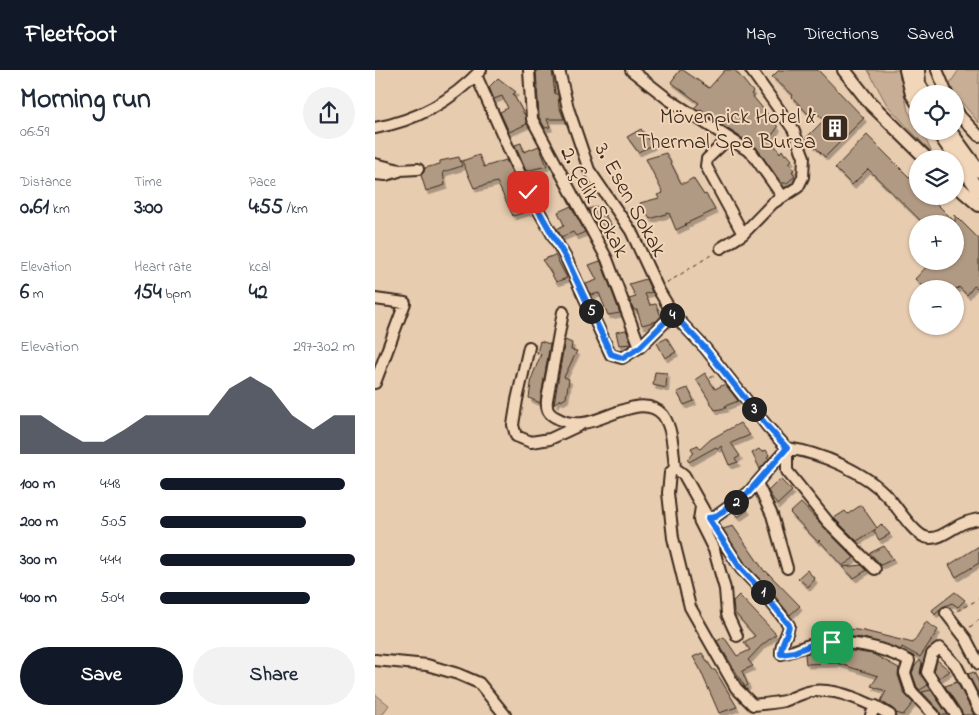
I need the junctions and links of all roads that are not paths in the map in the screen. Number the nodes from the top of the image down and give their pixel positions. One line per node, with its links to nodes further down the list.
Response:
1 (529, 70): 35 (street, 2. Çelik Sokak)
2 (559, 70): 33 (street, 3. Esen Sokak)
3 (631, 70): 16 (street)
4 (751, 70): 27 (street)
5 (844, 70): 19 (main road)
6 (906, 70): 10 (main road)
7 (918, 70): 11 (main road)
8 (937, 70): 12 (street)
9 (479, 73): 14 (street); 35 (street)
10 (910, 85)
11 (920, 85)
12 (943, 85)
13 (964, 120): 15 (street)
14 (375, 128)
15 (979, 136)
16 (729, 138): 27 (street); 29 (street)
17 (943, 140): 25 (main road)
18 (957, 140): 23 (main road)
19 (918, 150)
20 (375, 164): 22 (street)
21 (418, 169): 22 (street)
22 (400, 170): 24 (street)
23 (979, 171)
24 (375, 174)
25 (979, 191)
26 (964, 192): 28 (main road)
27 (783, 197): 29 (street)
28 (979, 205)
29 (743, 234): 30 (street)
30 (721, 248)
31 (375, 299): 36 (street)
32 (563, 312): 37 (street)
33 (673, 314): 35 (street); 38 (street, 3. Esen Sokak)
34 (529, 347): 37 (street)
35 (640, 347)
36 (375, 383)
37 (583, 423): 39 (street)
38 (787, 448): 40 (street); 43 (street); 45 (street)
39 (675, 468): 41 (street); 51 (street)
40 (757, 483): 42 (street); 44 (street)
41 (701, 506): 42 (street); 47 (street)
42 (708, 518): 54 (street)
43 (979, 519)
44 (787, 568)
45 (875, 569)
46 (947, 615): 49 (street)
47 (737, 636)
48 (375, 660): 52 (street)
49 (979, 664)
50 (979, 710): 55 (street)
51 (873, 711): 53 (street)
52 (505, 715)
53 (890, 715)
54 (934, 715)
55 (956, 715)

